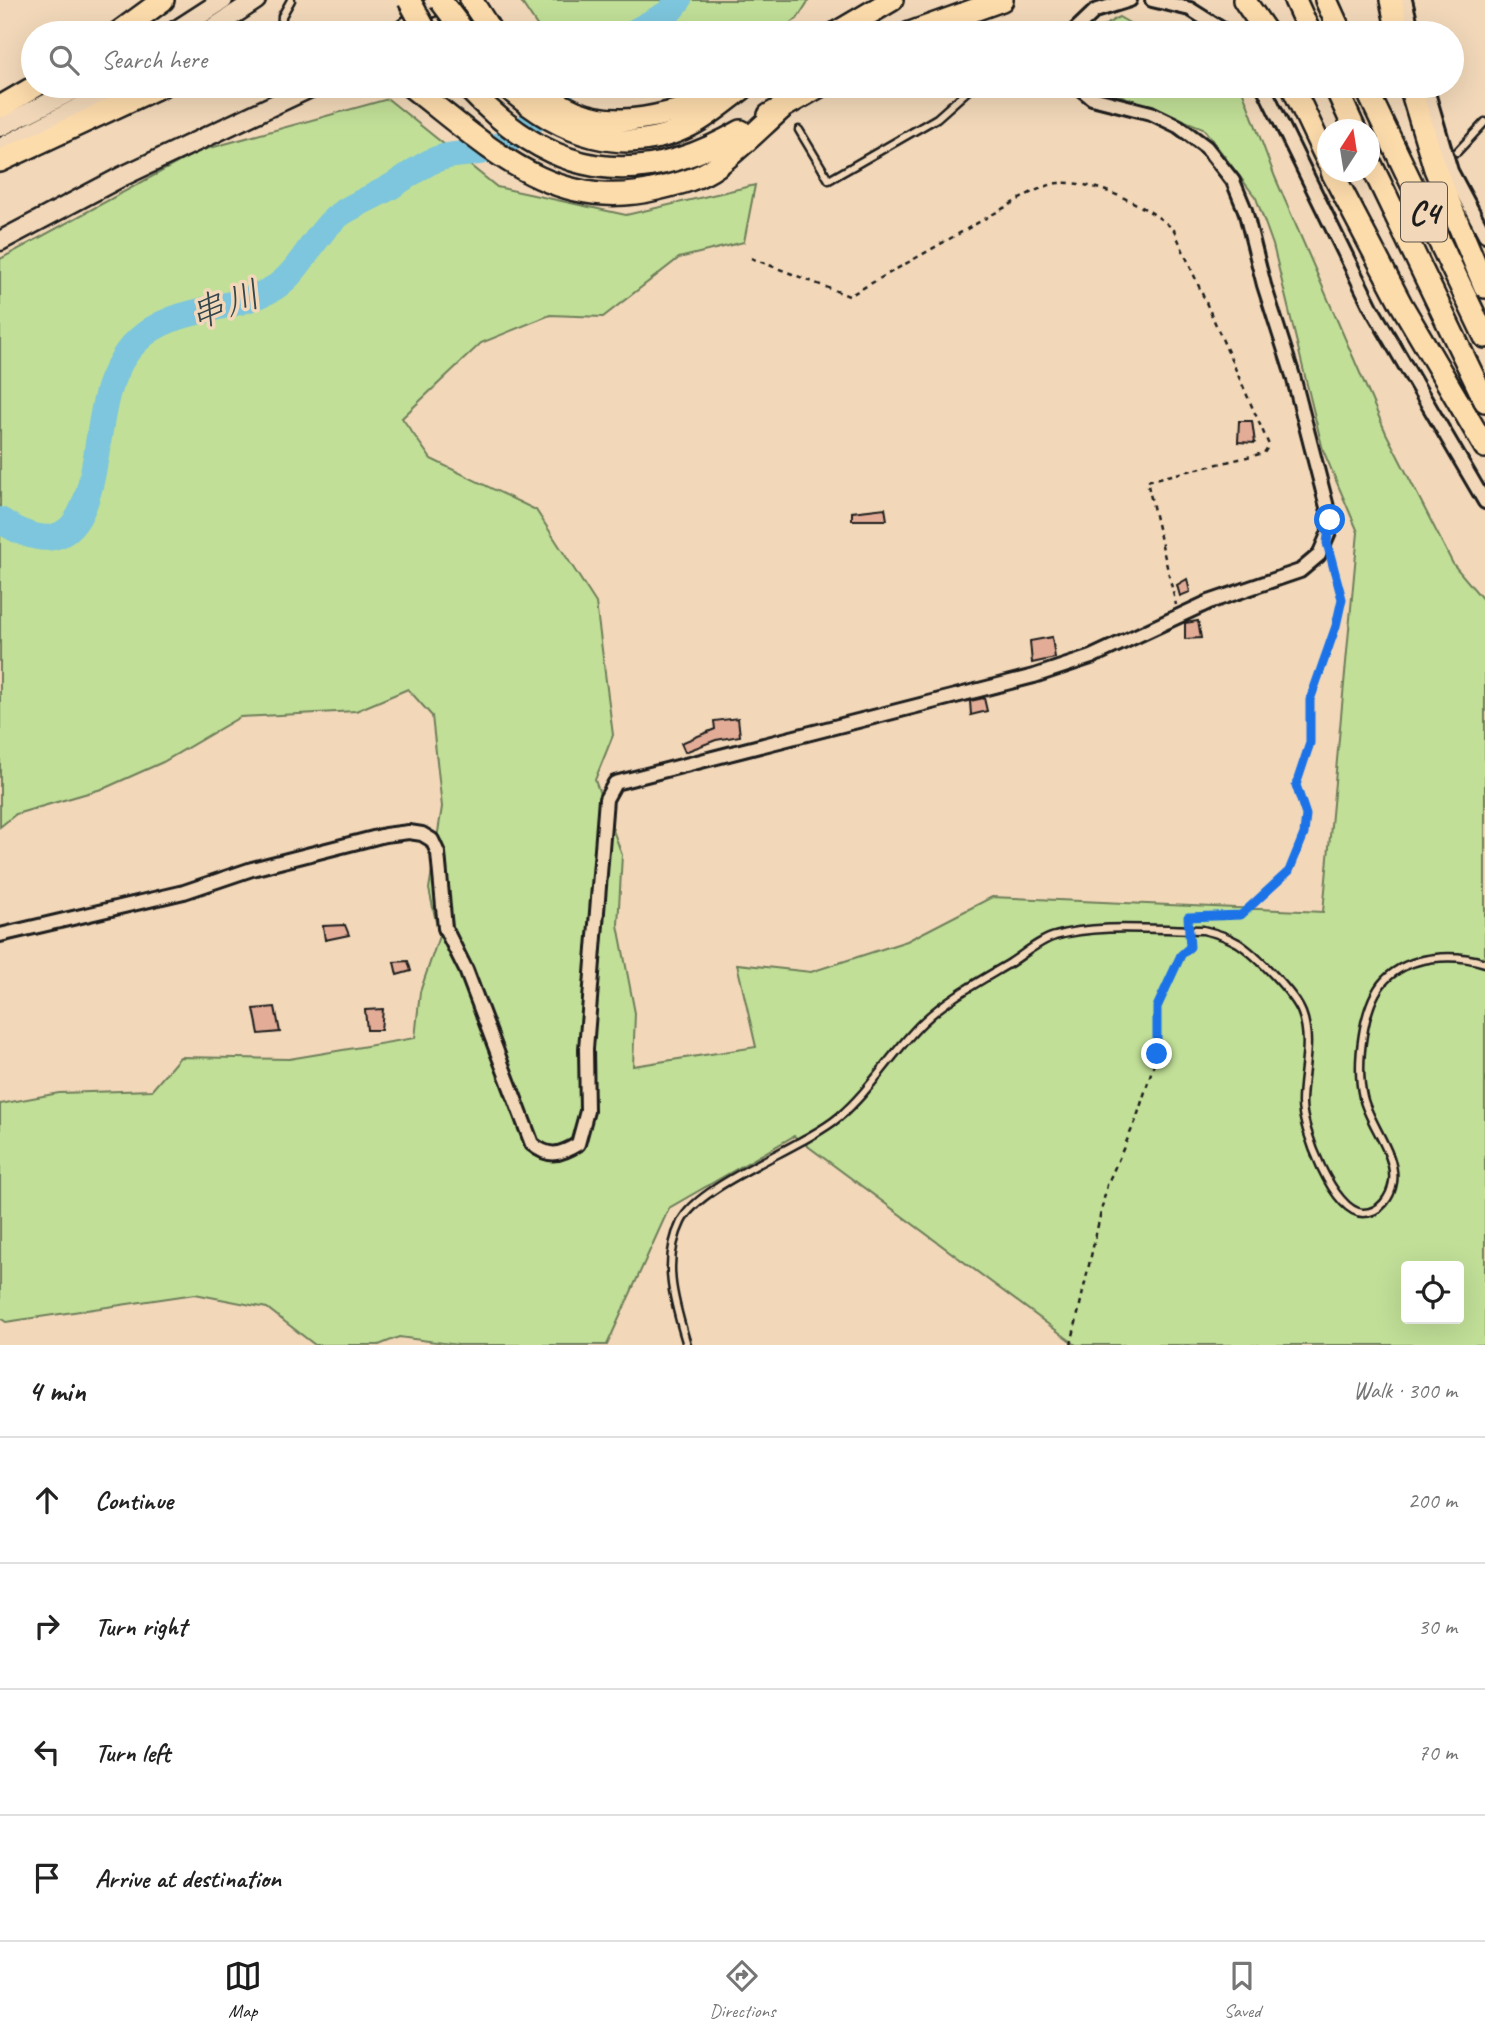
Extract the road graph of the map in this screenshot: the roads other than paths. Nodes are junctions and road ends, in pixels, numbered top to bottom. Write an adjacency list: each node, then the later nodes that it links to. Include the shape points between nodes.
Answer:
1 (163, 0): 18 (highway)
2 (223, 0): 19 (main road)
3 (256, 0): 20 (main road)
4 (291, 0): 21 (lane)
5 (409, 0): 23 (highway, bridge)
6 (440, 0): 22 (main road); 24 (highway, bridge)
7 (471, 0): 25 (highway)
8 (967, 0): 27 (highway)
9 (1002, 0): 28 (highway)
10 (1130, 0): 29 (street, via 1095,11)
11 (1152, 0): 30 (street, via 1190,9)
12 (1244, 0): 31 (highway)
13 (1295, 0): 32 (highway)
14 (1326, 0): 33 (highway)
15 (1391, 0): 34 (highway)
16 (1405, 0): 35 (street)
17 (887, 2): 26 (highway)
18 (134, 21)
19 (191, 21)
20 (224, 21)
21 (282, 21)
22 (414, 21)
23 (420, 21)
24 (456, 21)
25 (484, 21)
26 (856, 21)
27 (931, 21)
28 (943, 21)
29 (1085, 21)
30 (1209, 21)
31 (1259, 21)
32 (1305, 21)
33 (1336, 21)
34 (1395, 21)
35 (1410, 21)
36 (21, 95): 55 (highway)
37 (59, 98): 59 (main road)
38 (98, 98): 62 (main road)
39 (135, 98): 64 (highway)
40 (288, 98): 69 (main road, via 130,172)
41 (425, 98): 65 (highway, via 497,155 551,183 585,192 622,194 651,190)
42 (479, 98): 65 (highway, via 513,131 573,160 607,167)
43 (520, 98): 57 (highway, via 542,116 587,135 625,140)
44 (554, 98): 57 (highway, via 571,110 597,118)
45 (724, 98): 57 (highway)
46 (800, 98): 65 (highway, via 716,167)
47 (960, 98): 60 (lane, via 937,118 829,180)
48 (1095, 98): 75 (street, via 1151,113 1178,127 1206,147 1238,190 1328,511 1327,543 1300,572 1209,602 1091,657 1034,676 615,783 606,799 586,1049 587,1111 578,1144 560,1154 544,1154 532,1144 466,970 445,928 438,853 432,840 422,834 385,835 252,869 184,892)
49 (1269, 98): 74 (street, via 1371,307)
50 (1298, 98): 61 (highway)
51 (1340, 98): 56 (highway)
52 (1371, 98): 71 (highway, C4)
53 (1414, 98): 70 (highway, via 1435,169)
54 (1430, 98): 68 (street, via 1451,171)
55 (0, 107)
56 (1350, 119)
57 (674, 122)
58 (1485, 122): 63 (lane)
59 (0, 128)
60 (799, 130)
61 (1317, 139)
62 (0, 148)
63 (1457, 152)
64 (0, 161)
65 (689, 169)
66 (1337, 182): 73 (highway, via 1401,304)
67 (1380, 182): 72 (highway, C4)
68 (1485, 235)
69 (0, 241)
70 (1485, 287)
71 (1485, 337)
72 (1485, 401)
73 (1484, 446)
74 (1485, 502)
75 (0, 935)
76 (1485, 963): 77 (lane, via 1447,956 1410,964 1385,980 1373,1000 1359,1072 1363,1100 1394,1180 1388,1199 1374,1212 1361,1213 1347,1207 1335,1193 1306,1128 1302,1104 1307,1037 1302,1012 1291,994 1241,945 1203,930 1077,931 1052,936 946,1002 837,1119 724,1185 689,1211 676,1234 669,1272)
77 (687, 1345)

